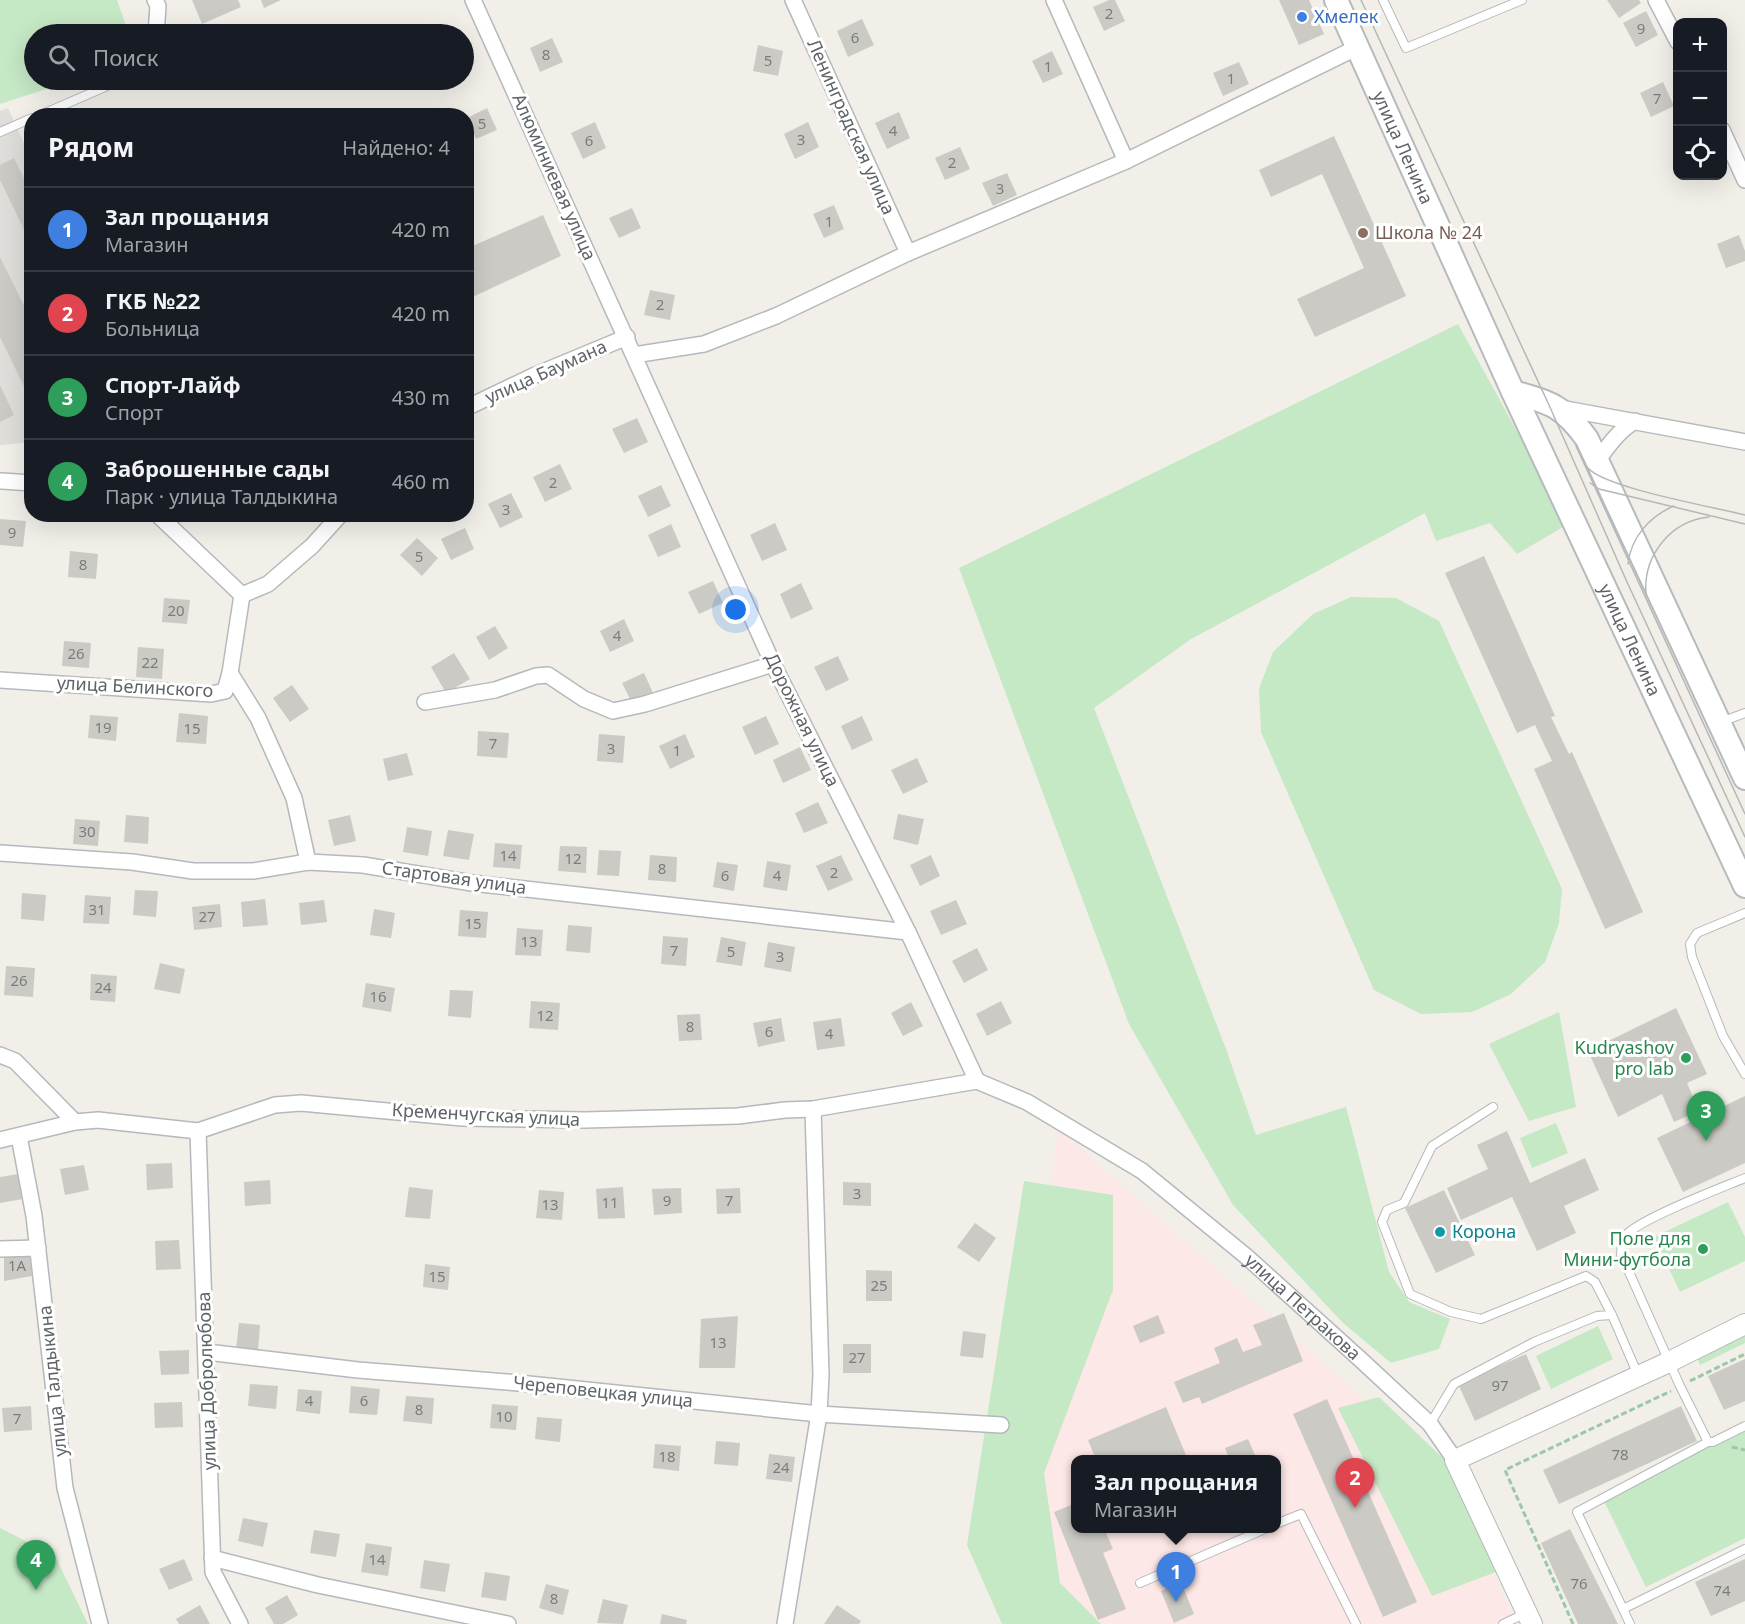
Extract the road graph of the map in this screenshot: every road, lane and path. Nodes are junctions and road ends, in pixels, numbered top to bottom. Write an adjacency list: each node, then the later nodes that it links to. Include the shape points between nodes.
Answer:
1 (155, 0): 9 (street)
2 (474, 0): 20 (street, Алюминиевая улица)
3 (793, 0): 19 (street, Ленинградская улица)
4 (1054, 0): 17 (street)
5 (1336, 0): 11 (main road, улица Ленина)
6 (1383, 0): 7 (lane, via 1406,48)
7 (1522, 0)
8 (1656, 0): 10 (street)
9 (157, 24)
10 (1673, 34)
11 (1358, 47): 17 (street); 22 (main road, улица Ленина)
12 (98, 90): 13 (lane)
13 (56, 108)
14 (24, 122): 15 (lane)
15 (0, 132)
16 (1727, 140): 18 (street)
17 (1126, 161): 19 (street)
18 (1745, 180)
19 (908, 253): 21 (street, via 776,316 704,344)
20 (627, 337): 21 (street, Алюминиевая улица); 23 (street, улица Баумана)
21 (634, 355): 33 (street, Дорожная улица)
22 (1513, 393): 24 (main road); 42 (main road, улица Ленина)
23 (474, 404)
24 (1560, 408): 25 (street); 27 (main road, via 1587,439)
25 (1635, 421): 26 (street); 27 (street, via 1616,436)
26 (1745, 442)
27 (1597, 461): 38 (main road)
28 (2, 481): 29 (street)
29 (24, 482)
30 (165, 522): 32 (street)
31 (334, 522): 32 (street, via 268,584)
32 (242, 595): 34 (street)
33 (773, 664): 36 (street, via 613,711 584,699 548,675 495,690); 44 (street, Дорожная улица)
34 (230, 673): 35 (street, улица Белинского, via 225,691 211,694); 41 (street, улица Белинского, via 258,718 294,798)
35 (0, 680)
36 (425, 702)
37 (1745, 713): 38 (lane)
38 (1719, 723): 39 (main road)
39 (1745, 778)
40 (0, 853): 41 (street, Стартовая улица, via 132,862 193,871 253,871)
41 (308, 862): 44 (street, Стартовая улица, via 363,865 472,882)
42 (1745, 886)
43 (1745, 913): 46 (lane, via 1697,933 1690,944 1723,1036)
44 (908, 932): 47 (street, Дорожная улица)
45 (0, 1055): 50 (street, via 15,1061)
46 (1745, 1074)
47 (977, 1081): 49 (street, Кременчугская улица); 65 (street, улица Петракова, via 1027,1102 1142,1171 1247,1257)
48 (1493, 1107): 57 (lane, via 1432,1146 1404,1203 1387,1210 1382,1222 1410,1294 1451,1312 1481,1319 1586,1276 1595,1282)
49 (813, 1109): 51 (street, Кременчугская улица, via 738,1116 585,1120 462,1118 301,1104 275,1105); 64 (street)
50 (75, 1122): 51 (street, Кременчугская улица, via 98,1120); 52 (street, Кременчугская улица)
51 (198, 1131): 59 (street, улица Добролюбова)
52 (19, 1136): 53 (street, Кременчугская улица); 55 (street, улица Талдыкина)
53 (0, 1140)
54 (1745, 1178): 61 (lane, via 1649,1220 1622,1243 1621,1254)
55 (38, 1248): 56 (street); 77 (street, улица Талдыкина, via 65,1488)
56 (0, 1249)
57 (1612, 1315): 62 (lane); 65 (lane, via 1597,1316 1534,1342 1454,1384)
58 (1745, 1324): 61 (street)
59 (207, 1352): 64 (street, Череповецкая улица); 73 (street, улица Добролюбова)
60 (1745, 1354): 63 (path)
61 (1669, 1362): 62 (street); 63 (lane)
62 (1638, 1376): 69 (street)
63 (1680, 1386): 68 (lane); 83 (path, via 1505,1470)
64 (819, 1414): 66 (street, Череповецкая улица); 80 (street)
65 (1430, 1424): 69 (street, улица Петракова)
66 (1001, 1425)
67 (1745, 1426): 68 (lane)
68 (1708, 1442): 75 (lane, via 1576,1512)
69 (1455, 1460): 76 (street, улица Петракова)
70 (1281, 1522): 81 (lane, via 1301,1514)
71 (1255, 1533): 74 (lane)
72 (1745, 1549): 75 (lane)
73 (212, 1558): 78 (street, улица Добролюбова, via 213,1572); 79 (street, via 318,1585)
74 (1140, 1582)
75 (1623, 1609): 84 (lane)
76 (1530, 1618): 82 (lane)
77 (100, 1624)
78 (240, 1624)
79 (508, 1624)
80 (785, 1624)
81 (1356, 1624)
82 (1503, 1624)
83 (1573, 1624)
84 (1630, 1624)

